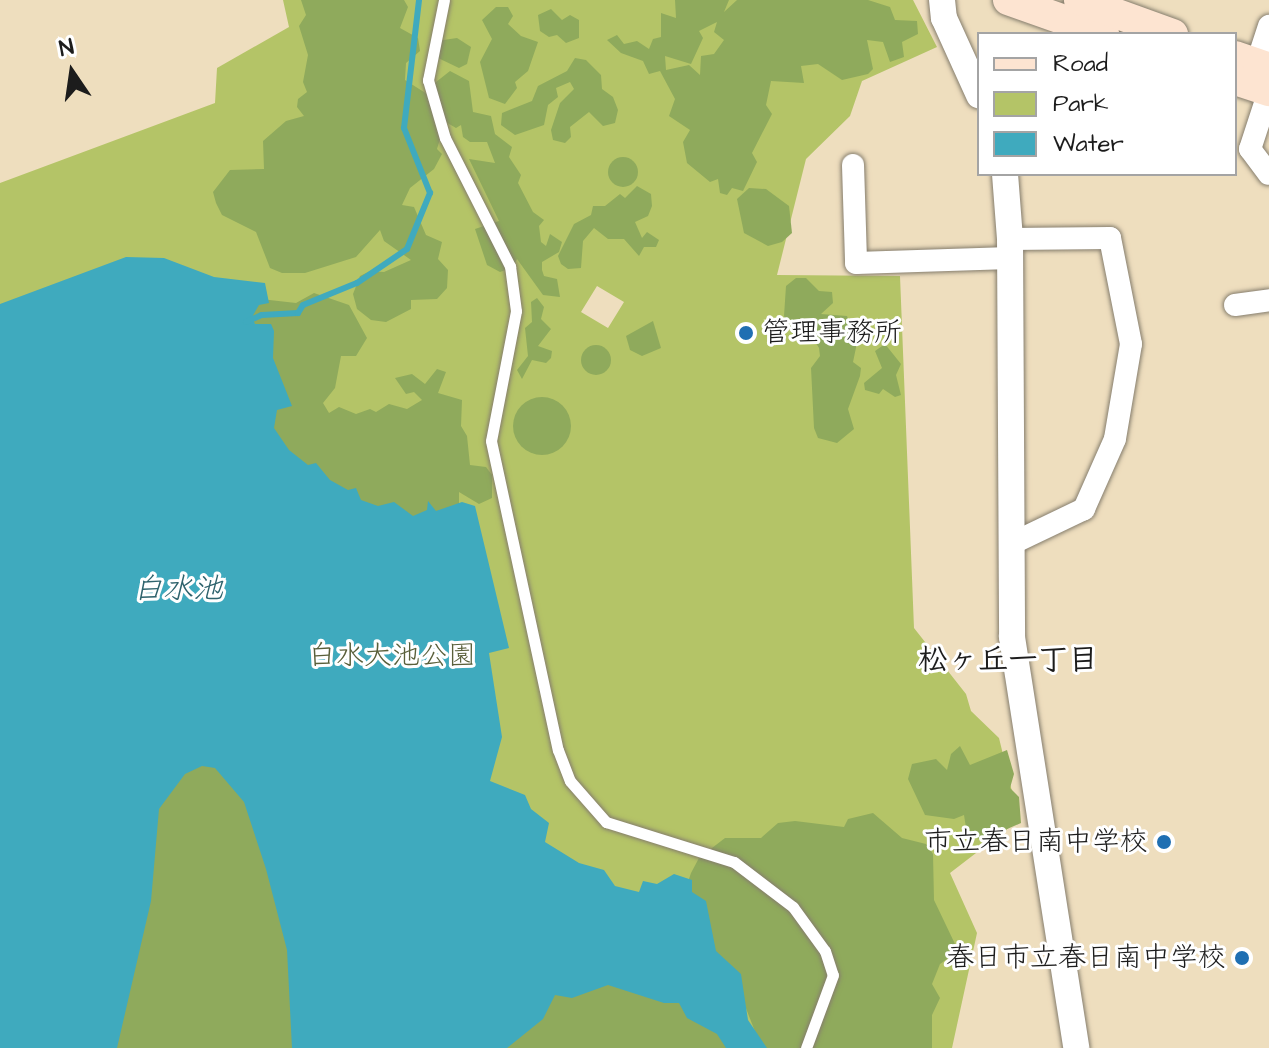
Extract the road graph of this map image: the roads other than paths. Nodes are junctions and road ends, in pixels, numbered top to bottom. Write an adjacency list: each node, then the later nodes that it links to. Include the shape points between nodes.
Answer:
1 (444, 0): 17 (lane, via 428,80 445,138 510,266 516,311 491,441 558,750 570,781 606,822 734,862 793,907 825,951 833,975)
2 (942, 0): 9 (street, via 944,18)
3 (1008, 0): 6 (main road)
4 (1079, 0): 7 (main road)
5 (1269, 26): 8 (street)
6 (1098, 32)
7 (1167, 32)
8 (1255, 76): 11 (street, via 1250,149)
9 (977, 91)
10 (853, 165): 13 (street, via 856,263)
11 (1269, 174)
12 (1005, 176): 13 (street)
13 (1010, 248): 16 (street); 16 (street, via 1110,238 1131,344 1115,439 1084,509)
14 (1267, 294): 15 (street)
15 (1235, 305)
16 (1015, 542): 18 (street, via 1012,637)
17 (806, 1048)
18 (1076, 1048)

